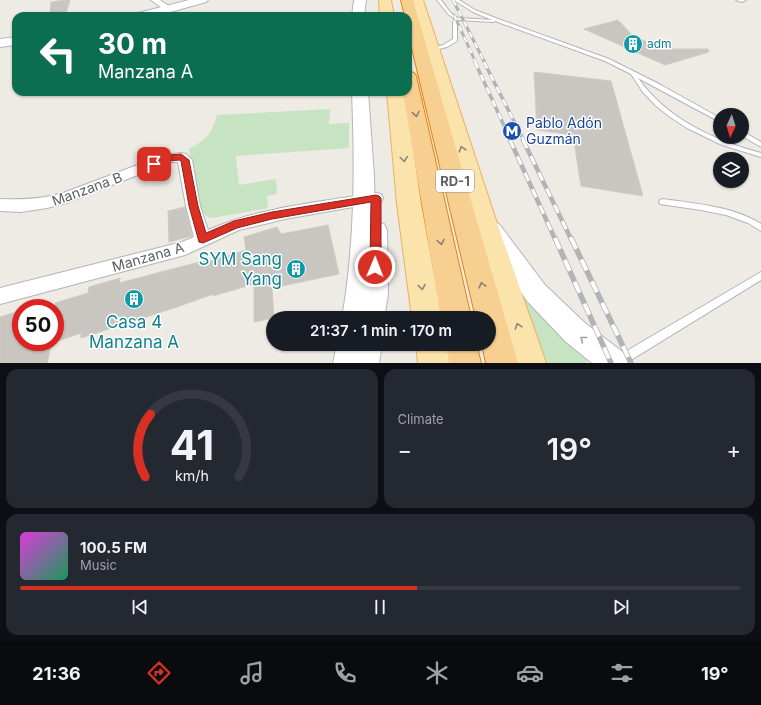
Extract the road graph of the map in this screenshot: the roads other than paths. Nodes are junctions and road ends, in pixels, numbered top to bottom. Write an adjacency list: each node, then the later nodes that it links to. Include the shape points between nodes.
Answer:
1 (155, 0): 11 (street)
2 (202, 0): 11 (main road)
3 (360, 0): 13 (main road)
4 (365, 0): 14 (main road)
5 (385, 0): 15 (main road)
6 (393, 0): 16 (highway)
7 (407, 0): 17 (highway, RD-1, one-way to 7)
8 (417, 0): 23 (main road)
9 (440, 0): 19 (lane)
10 (456, 0): 20 (lane)
11 (169, 9): 12 (main road)
12 (157, 12)
13 (358, 12)
14 (365, 12)
15 (386, 12)
16 (395, 12)
17 (410, 12)
18 (412, 19): 53 (highway, RD-1, one-way to 18)
19 (457, 19): 20 (lane); 23 (lane, via 454,40)
20 (499, 21): 24 (lane, via 607,60)
21 (12, 42): 22 (main road)
22 (0, 43)
23 (432, 50): 36 (main road, one-way to 23)
24 (633, 74): 29 (lane); 32 (lane, via 640,87 682,122 713,140)
25 (360, 96): 33 (main road)
26 (369, 96): 33 (main road)
27 (396, 96): 43 (main road, one-way to 43, via 409,204)
28 (412, 96): 44 (highway, RD-1, one-way to 44)
29 (713, 116)
30 (749, 137): 31 (lane)
31 (761, 145)
32 (761, 155)
33 (370, 199): 38 (street, Manzana A, via 285,213 234,225); 41 (main road); 42 (main road, via 375,295)
34 (663, 202): 37 (lane, via 735,214)
35 (0, 205): 38 (street, Manzana B, via 21,206 60,200 169,158 181,157 185,160 193,206)
36 (484, 220): 54 (main road, one-way to 36); 55 (main road, one-way to 36, via 575,332 536,293)
37 (761, 228)
38 (203, 239): 40 (street, Manzana A, via 185,248)
39 (761, 276): 55 (lane)
40 (0, 296)
41 (356, 311)
42 (372, 311)
43 (426, 311)
44 (455, 311)
45 (349, 351): 49 (main road)
46 (367, 351): 50 (main road)
47 (432, 351): 51 (main road)
48 (462, 351): 52 (highway)
49 (347, 363)
50 (365, 363)
51 (434, 363)
52 (465, 363)
53 (502, 363)
54 (530, 363)
55 (615, 363)

